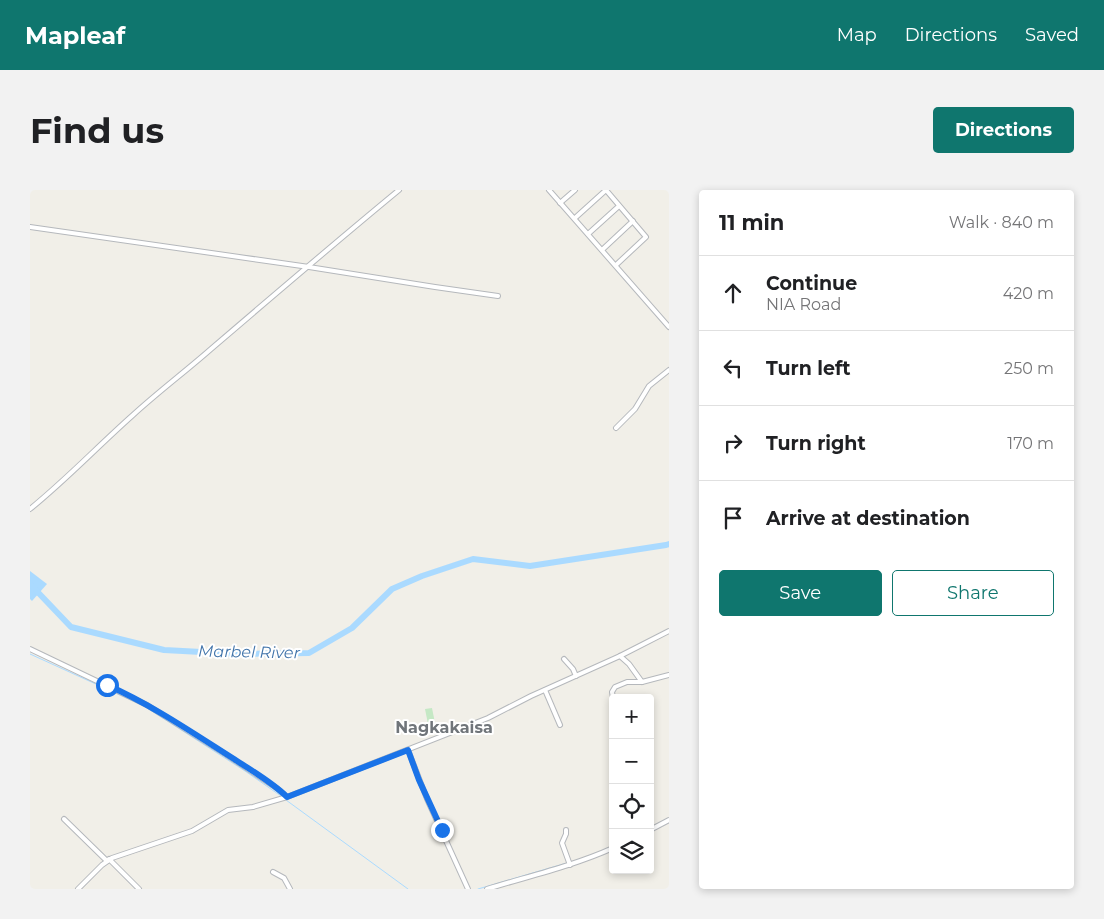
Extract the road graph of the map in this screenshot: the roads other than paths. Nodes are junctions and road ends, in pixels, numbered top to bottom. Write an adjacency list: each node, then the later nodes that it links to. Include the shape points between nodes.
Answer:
1 (399, 190): 13 (street)
2 (549, 190): 5 (street)
3 (575, 190): 5 (street)
4 (606, 190): 6 (street); 7 (street)
5 (560, 203): 7 (street)
6 (619, 206): 8 (street); 10 (street)
7 (575, 218): 10 (street)
8 (633, 221): 11 (street); 12 (street, via 646,237)
9 (30, 227): 13 (street)
10 (588, 234): 11 (street)
11 (602, 250): 12 (street)
12 (616, 265): 15 (street)
13 (309, 267): 14 (street); 18 (street, via 134,414)
14 (498, 296)
15 (669, 327)
16 (669, 370): 17 (street, via 649,386 635,409)
17 (616, 428)
18 (30, 509)
19 (669, 631): 21 (street)
20 (30, 649): 30 (street, via 147,705)
21 (620, 656): 24 (street); 25 (street)
22 (564, 660): 24 (street)
23 (669, 675): 25 (street)
24 (576, 676): 26 (street)
25 (642, 682): 27 (street, via 615,686)
26 (545, 690): 28 (street); 29 (street, via 488,718)
27 (612, 694)
28 (560, 725)
29 (408, 750): 30 (street); 42 (street)
30 (287, 797): 36 (street, via 228,810 192,831)
31 (64, 818): 36 (street)
32 (669, 820): 33 (street)
33 (652, 829)
34 (566, 830): 37 (street, via 562,843)
35 (609, 850): 37 (street)
36 (108, 860): 39 (street); 40 (street)
37 (570, 865): 43 (street)
38 (272, 872): 41 (street, via 284,878)
39 (78, 889)
40 (139, 889)
41 (290, 889)
42 (468, 889)
43 (487, 889)

